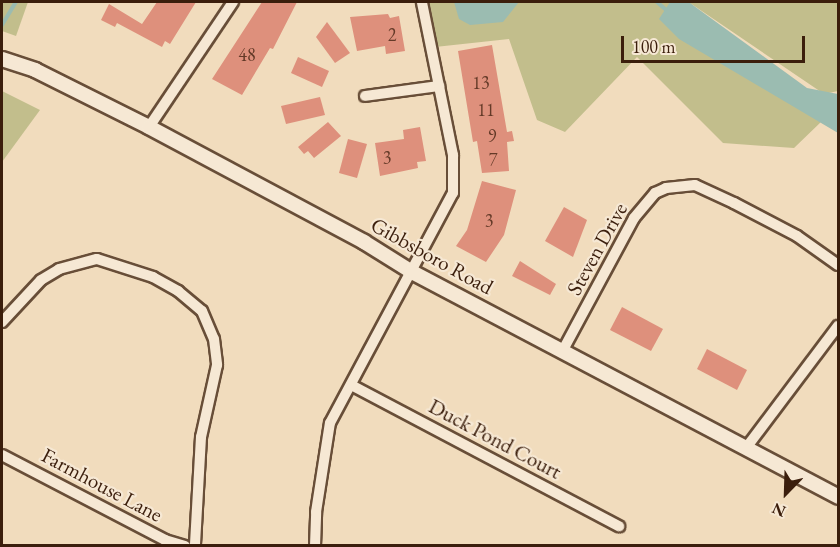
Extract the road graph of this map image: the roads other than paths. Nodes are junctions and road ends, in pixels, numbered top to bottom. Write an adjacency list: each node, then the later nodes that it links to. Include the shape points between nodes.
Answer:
1 (233, 2): 6 (street)
2 (422, 2): 4 (street)
3 (2, 59): 6 (street, Gibbsboro Road, via 35,70)
4 (439, 86): 5 (street); 8 (street, via 453,155 453,193)
5 (365, 96)
6 (149, 127): 8 (street, Gibbsboro Road, via 364,242)
7 (838, 265): 11 (street, Steven Drive, via 796,236 695,185 666,188 644,204 634,218)
8 (412, 272): 11 (street, Gibbsboro Road); 12 (street)
9 (2, 322): 18 (street, via 41,280 59,269 97,259 153,277 202,311 214,339 217,365 201,437)
10 (838, 327): 13 (street)
11 (563, 350): 13 (street, Gibbsboro Road)
12 (353, 386): 16 (street, Duck Pond Court); 19 (street, via 330,423 316,512)
13 (746, 448): 15 (street, Gibbsboro Road)
14 (2, 455): 17 (street, Farmhouse Lane, via 165,540)
15 (838, 497)
16 (619, 526)
17 (185, 546)
18 (195, 546)
19 (315, 546)

